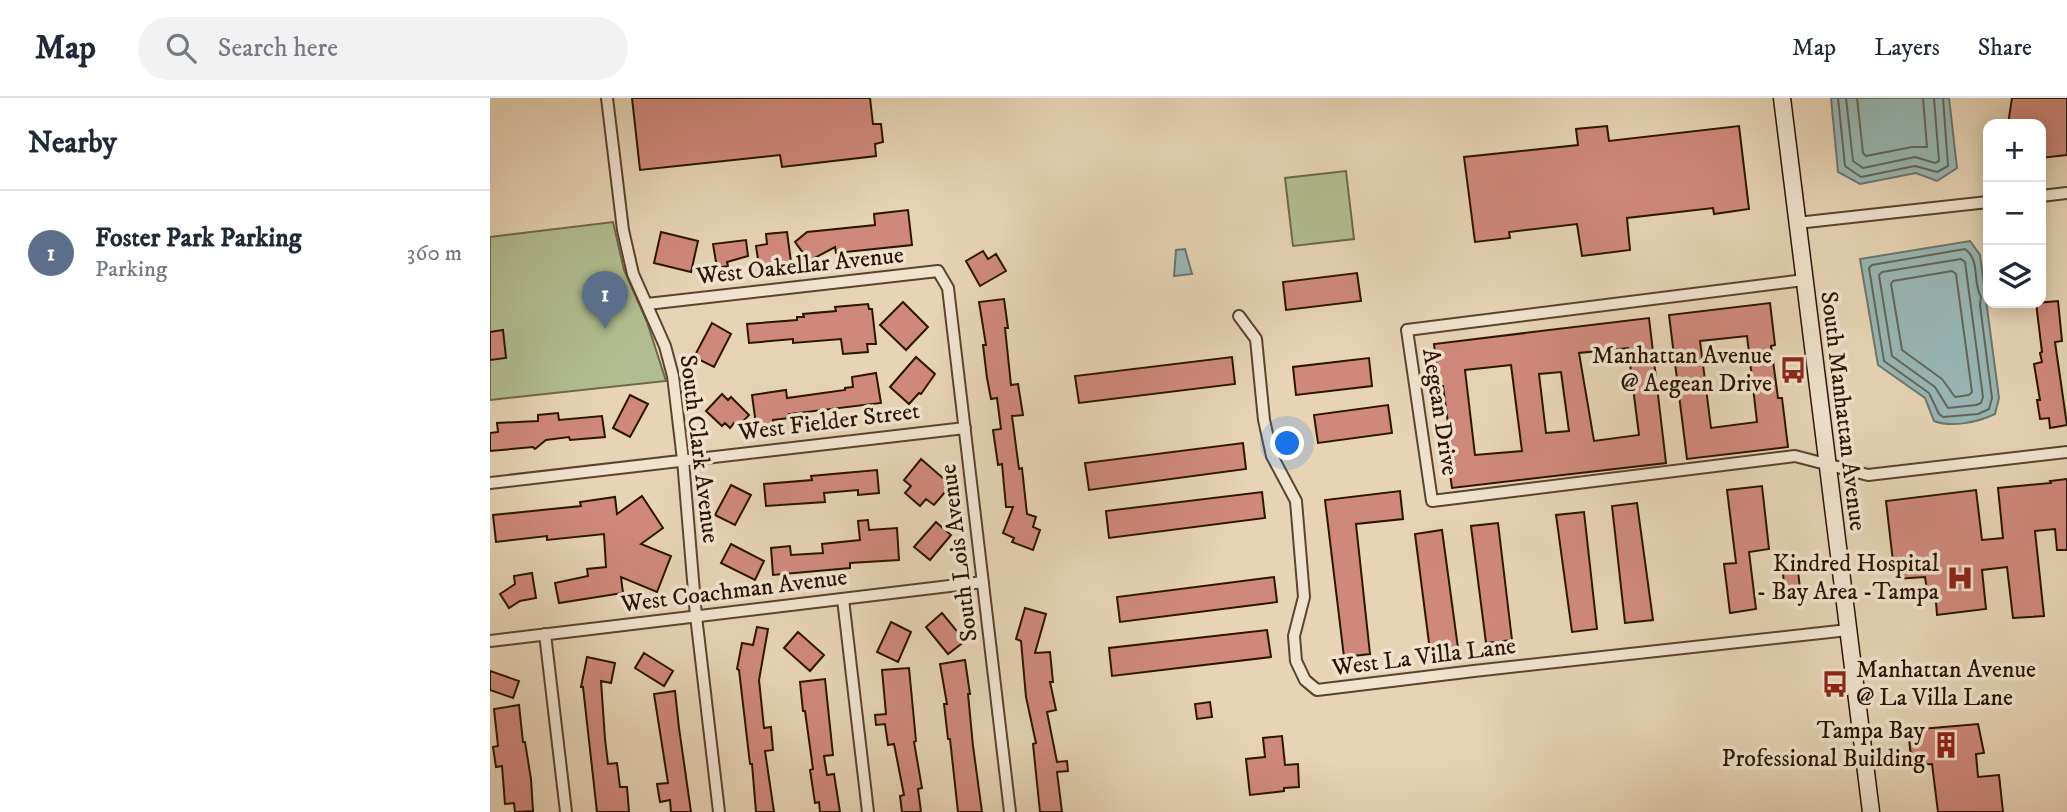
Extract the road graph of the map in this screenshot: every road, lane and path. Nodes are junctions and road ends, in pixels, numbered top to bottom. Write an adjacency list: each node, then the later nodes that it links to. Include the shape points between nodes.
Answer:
1 (607, 98): 9 (street, South Clark Avenue, via 623,230 633,274)
2 (1782, 98): 6 (main road, South Manhattan Avenue)
3 (2067, 193): 4 (street)
4 (2046, 195)
5 (1983, 203): 6 (street)
6 (1797, 223): 7 (main road, South Manhattan Avenue)
7 (1804, 281): 14 (main road, South Manhattan Avenue); 14 (street, Aegean Drive, via 1406,330 1432,501 1795,456)
8 (948, 288): 9 (street, West Oakellar Avenue, via 938,271); 11 (street, South Lois Avenue)
9 (647, 304): 13 (street, South Clark Avenue, via 673,376)
10 (1239, 316): 19 (street, West La Villa Lane, via 1256,339 1272,456 1296,501 1304,597 1294,636 1296,662 1317,691)
11 (965, 428): 13 (street, West Fielder Street); 16 (street, South Lois Avenue)
12 (2067, 452): 14 (street, Aegean Drive, via 1868,475)
13 (683, 460): 15 (street, West Fielder Street); 18 (street, South Clark Avenue)
14 (1827, 464): 19 (main road, South Manhattan Avenue)
15 (490, 483)
16 (983, 582): 17 (street, West Coachman Avenue); 25 (street, South Lois Avenue)
17 (843, 599): 18 (street, West Coachman Avenue); 24 (street)
18 (696, 616): 20 (street, West Coachman Avenue); 23 (street, South Clark Avenue)
19 (1848, 630): 26 (main road, South Manhattan Avenue)
20 (545, 634): 21 (street, West Coachman Avenue); 22 (street)
21 (490, 642)
22 (566, 812)
23 (719, 812)
24 (868, 812)
25 (1010, 812)
26 (1871, 812)

